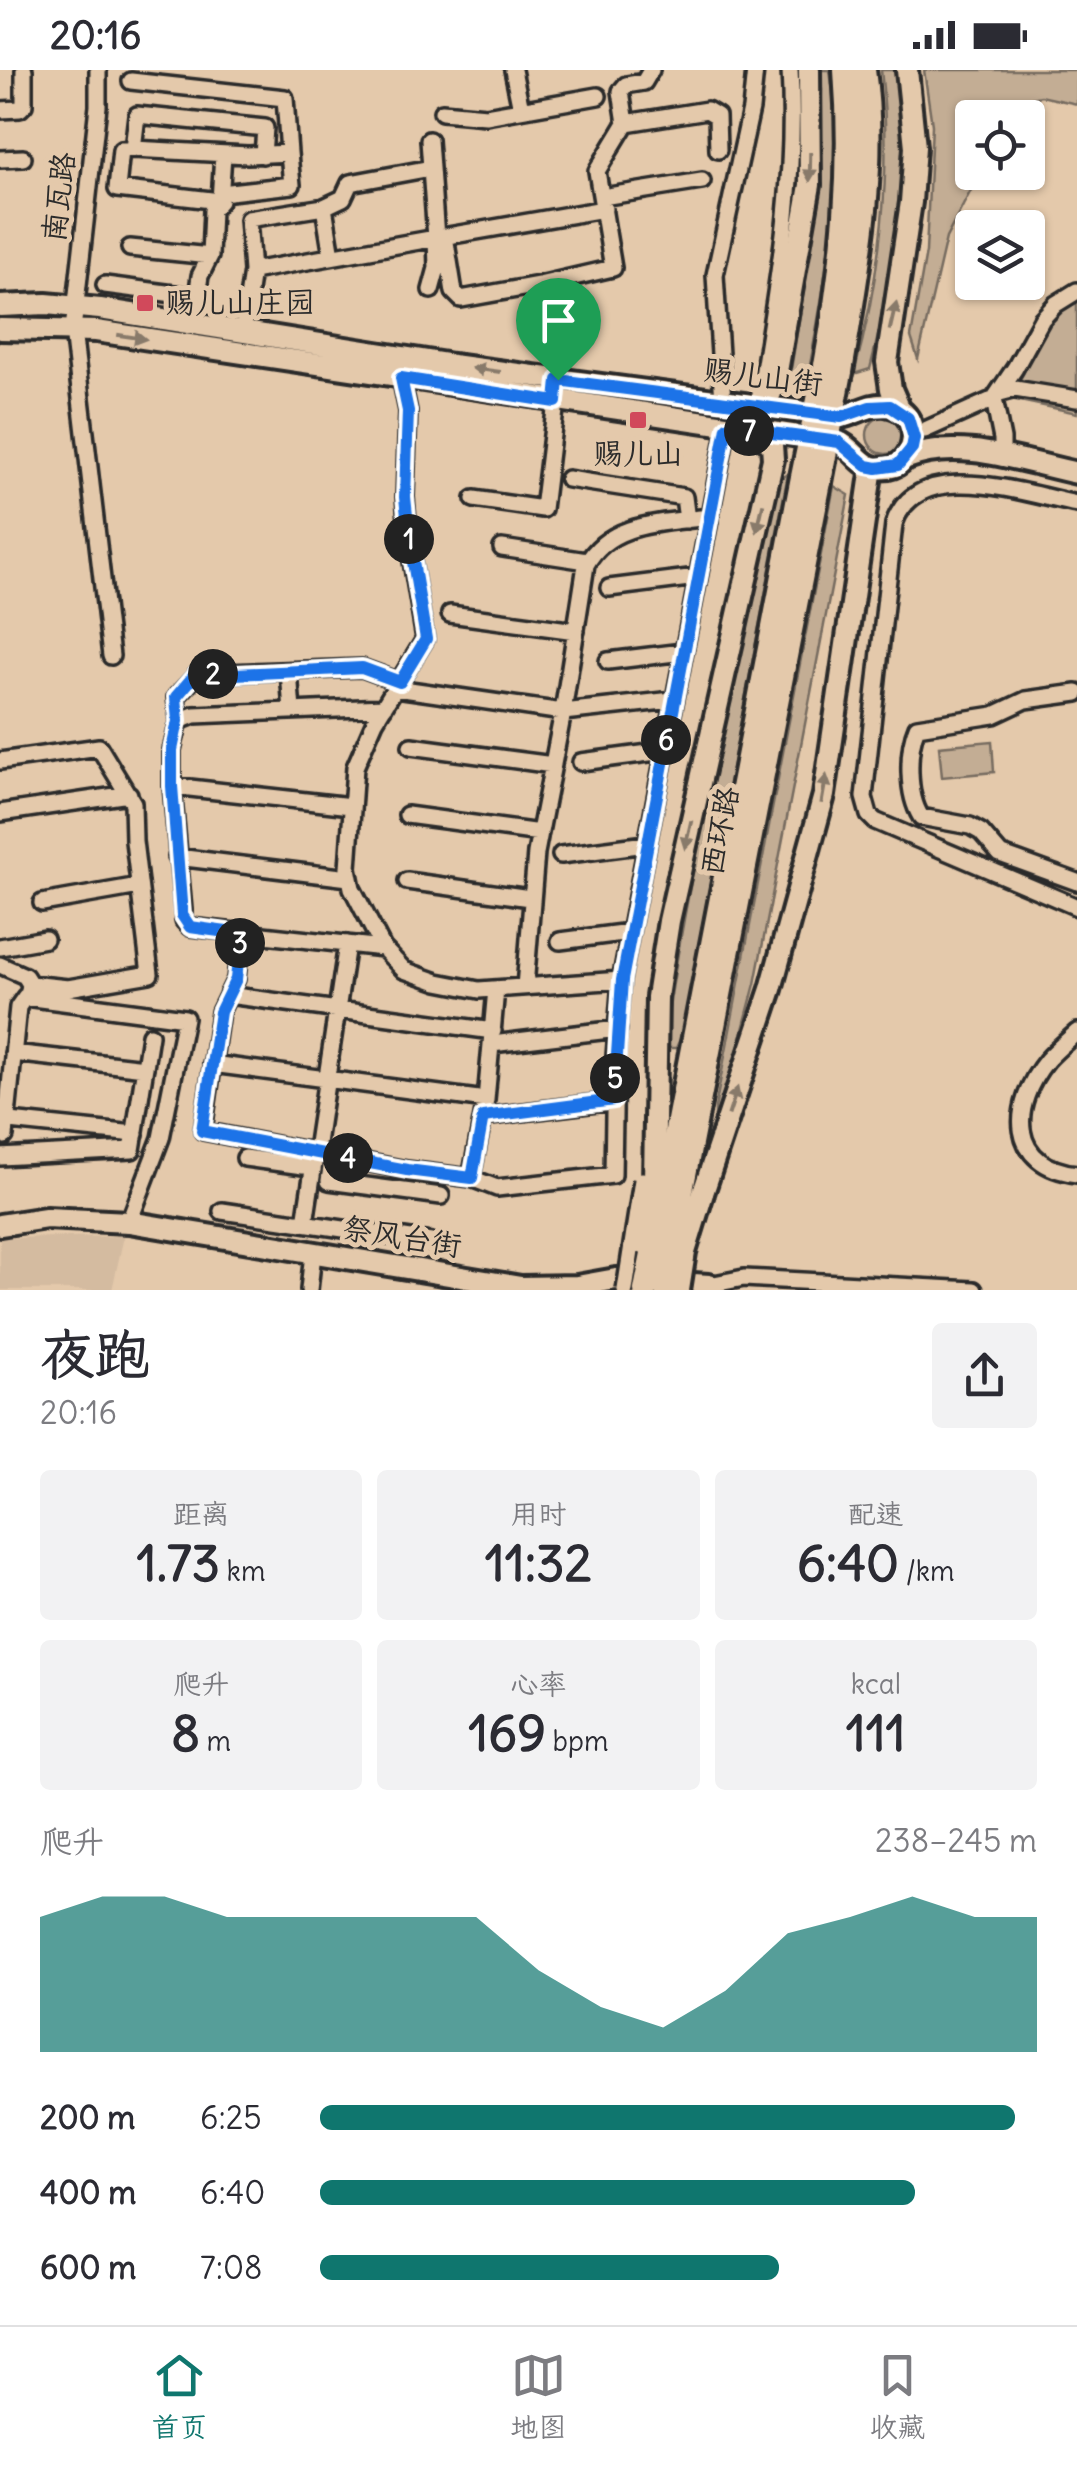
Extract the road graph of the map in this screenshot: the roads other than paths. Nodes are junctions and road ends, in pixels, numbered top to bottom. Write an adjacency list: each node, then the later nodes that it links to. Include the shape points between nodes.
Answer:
1 (24, 70): 13 (street, via 24,105)
2 (98, 70): 40 (street, 南瓦路)
3 (514, 70): 14 (street)
4 (650, 70): 16 (street, via 644,82 621,91)
5 (755, 70): 51 (street, via 715,275)
6 (790, 70): 52 (street, via 790,200)
7 (809, 70): 52 (main road, one-way to 52, via 810,185 776,377)
8 (845, 70): 45 (highway, via 850,156)
9 (864, 70): 45 (highway, via 868,182)
10 (907, 70): 53 (main road, one-way to 10, via 891,389 886,362 915,147)
11 (131, 81): 20 (street, via 285,98)
12 (598, 96): 14 (street)
13 (0, 110)
14 (521, 110): 15 (street, via 486,116)
15 (442, 112)
16 (626, 123): 19 (street, via 707,110 716,116); 28 (street, via 597,171)
17 (429, 140): 25 (street)
18 (133, 149): 21 (street); 22 (street, via 137,115 265,128); 27 (street, via 121,150 117,189)
19 (718, 150)
20 (289, 153): 22 (street); 27 (street, via 292,185)
21 (223, 154): 22 (street); 27 (street)
22 (264, 156)
23 (22, 158): 24 (street)
24 (0, 159)
25 (430, 168): 29 (street, via 350,183 343,198); 30 (street)
26 (702, 181): 28 (street)
27 (221, 197): 32 (street, via 212,210)
28 (603, 203): 30 (street); 30 (street, via 613,268 461,299)
29 (324, 207): 33 (street); 34 (street, via 248,219)
30 (440, 237): 33 (street); 36 (street)
31 (130, 248): 32 (street)
32 (210, 256): 38 (street)
33 (332, 256): 34 (street)
34 (252, 271): 44 (street)
35 (105, 286): 38 (street)
36 (431, 290)
37 (1077, 291): 48 (street, via 1042,319)
38 (197, 297): 41 (street)
39 (0, 306): 40 (main road, 赐儿山街)
40 (75, 307): 41 (main road, 赐儿山街); 43 (street, 南瓦路)
41 (192, 324): 44 (main road, 赐儿山街)
42 (0, 329): 43 (main road, 赐儿山街)
43 (72, 330): 46 (main road, 赐儿山街, one-way to 46); 74 (street, 南瓦路)
44 (243, 332): 47 (main road, 赐儿山街, one-way to 44)
45 (833, 369): 136 (highway, 西环路, bridge)
46 (401, 378): 50 (main road, 赐儿山街); 77 (street, via 408,411 406,513 426,639)
47 (558, 380): 50 (main road); 51 (main road, 赐儿山街)
48 (997, 396): 49 (street, via 1015,389); 53 (street); 57 (street)
49 (1077, 398)
50 (556, 402): 54 (main road, 赐儿山街); 63 (street, via 542,509)
51 (722, 402): 52 (main road, 赐儿山街)
52 (758, 407): 53 (main road, 赐儿山街, via 841,417 880,405)
53 (911, 419): 56 (main road); 58 (main road, via 914,438)
54 (727, 427): 55 (main road, 赐儿山街); 65 (street)
55 (754, 432): 59 (main road, 赐儿山街, via 839,442); 136 (main road, one-way to 136, via 772,445 773,459 657,997)
56 (959, 449): 57 (main road); 58 (main road)
57 (1002, 458): 60 (main road)
58 (902, 461): 59 (main road); 62 (street)
59 (872, 467): 136 (main road, one-way to 59, via 771,989 824,795)
60 (1077, 473)
61 (568, 479): 66 (street, via 684,497)
62 (920, 491): 64 (street, via 968,484); 104 (street, via 906,500 894,524 866,808 875,821)
63 (474, 500)
64 (1077, 504)
65 (709, 518): 66 (street); 69 (street)
66 (687, 520): 68 (street, via 607,538)
67 (502, 548): 68 (street)
68 (587, 562): 72 (street)
69 (697, 577): 70 (street); 73 (street)
70 (609, 588)
71 (450, 614): 72 (street)
72 (576, 631): 82 (street)
73 (682, 652): 75 (street); 79 (street)
74 (111, 656)
75 (608, 661)
76 (289, 671): 77 (street, via 362,668); 81 (street); 83 (street, via 198,674 176,697)
77 (398, 685): 80 (street); 82 (street)
78 (1077, 693): 100 (street, via 1026,700 994,716 917,727 912,790 921,816 970,826 1000,854)
79 (673, 700): 82 (street); 85 (street)
80 (384, 707): 81 (street); 91 (street, via 356,767)
81 (292, 711): 83 (street)
82 (563, 712): 88 (street)
83 (178, 721): 89 (street)
84 (412, 746): 88 (street)
85 (664, 752): 87 (street); 95 (street)
86 (0, 761): 90 (street, via 99,747)
87 (581, 762)
88 (553, 765): 94 (street)
89 (172, 786): 91 (street); 97 (street)
90 (129, 794): 92 (street); 101 (street)
91 (352, 806): 98 (street)
92 (0, 813)
93 (407, 815): 94 (street)
94 (540, 833): 102 (street)
95 (646, 844): 96 (street); 105 (street)
96 (562, 855)
97 (178, 857): 98 (street); 106 (street, via 184,922)
98 (350, 878): 111 (street)
99 (407, 881): 102 (street)
100 (1077, 882)
101 (140, 886): 103 (street); 116 (street, via 150,974)
102 (530, 898): 114 (street)
103 (42, 903)
104 (1077, 907)
105 (630, 932): 108 (street); 113 (street)
106 (241, 934): 109 (street); 117 (street)
107 (45, 940): 110 (street)
108 (560, 941)
109 (347, 944): 111 (street); 118 (street)
110 (0, 948)
111 (383, 948): 115 (street, via 404,970)
112 (0, 965): 116 (street, via 25,976)
113 (622, 980): 114 (street); 119 (street)
114 (524, 987): 115 (street)
115 (496, 989): 122 (street)
116 (29, 991): 123 (street); 139 (street, via 185,1018 161,1138)
117 (228, 995): 118 (street); 124 (street)
118 (337, 1009): 122 (street); 126 (street)
119 (618, 1029): 122 (street); 127 (street)
120 (1077, 1032): 134 (street, via 1030,1085 1021,1125 1032,1156)
121 (150, 1036): 125 (street)
122 (493, 1037): 128 (street)
123 (9, 1046): 125 (street); 129 (street)
124 (212, 1064): 126 (street); 131 (street, via 202,1131)
125 (145, 1068): 130 (street)
126 (329, 1080): 128 (street); 131 (street)
127 (614, 1100): 128 (street); 135 (street, via 612,1175 498,1188)
128 (485, 1109): 135 (street)
129 (4, 1125): 130 (street)
130 (135, 1134): 132 (street, via 132,1150)
131 (320, 1152): 133 (street, via 303,1166); 135 (street); 137 (street, via 329,1181); 140 (street)
132 (0, 1157)
133 (245, 1158)
134 (1077, 1174)
135 (472, 1178)
136 (669, 1186): 147 (street, bridge); 148 (main road, bridge); 149 (highway, bridge); 150 (highway, bridge); 151 (main road, bridge, via 685,1252)
137 (442, 1196)
138 (222, 1210): 140 (street)
139 (130, 1222): 141 (main road, 祭风台街, via 46,1218); 143 (main road, 祭风台街)
140 (305, 1223): 142 (street)
141 (0, 1225)
142 (431, 1242)
143 (313, 1253): 144 (main road, 祭风台街); 146 (street)
144 (440, 1282): 145 (main road, 祭风台街)
145 (710, 1285): 152 (street); 153 (street, 祭风台街, via 744,1278)
146 (309, 1290)
147 (625, 1290)
148 (636, 1290)
149 (646, 1290)
150 (666, 1290)
151 (680, 1290)
152 (734, 1290)
153 (974, 1290)

